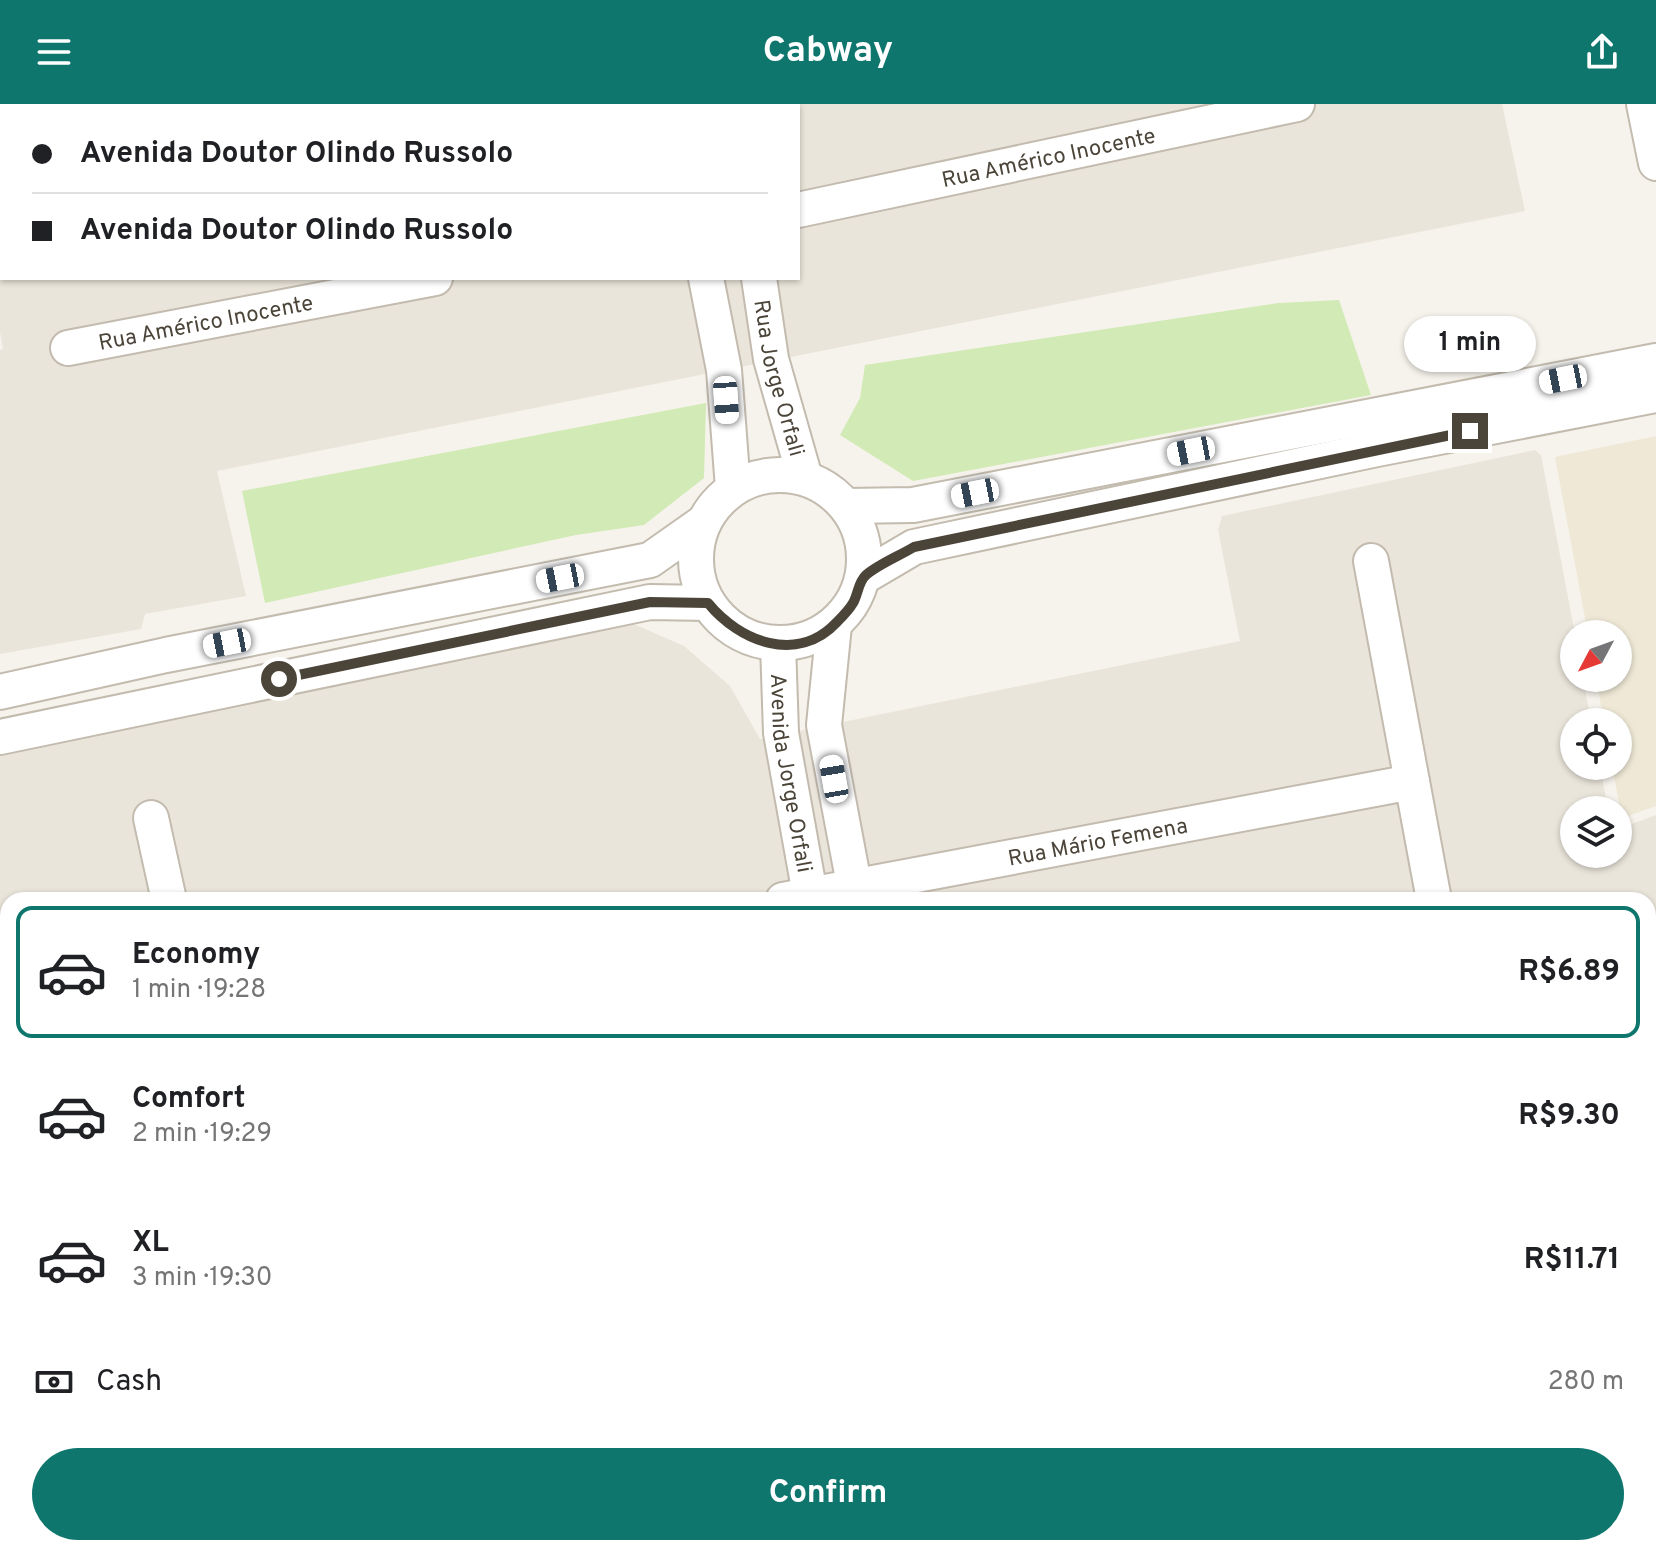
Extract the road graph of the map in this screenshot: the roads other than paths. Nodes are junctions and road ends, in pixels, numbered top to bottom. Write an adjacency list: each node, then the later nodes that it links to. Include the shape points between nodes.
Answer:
1 (1297, 104): 4 (street, Rua Américo Inocente)
2 (1644, 104): 3 (street)
3 (1656, 163)
4 (800, 210)
5 (425, 280): 8 (street, Rua Américo Inocente)
6 (706, 280): 12 (street, via 724,370)
7 (759, 280): 11 (street, Rua Jorge Orfali, via 771,359)
8 (68, 348)
9 (1656, 361): 13 (street, via 913,505)
10 (1656, 395): 16 (street, via 914,547)
11 (805, 478): 12 (street, via 780,474); 13 (street)
12 (733, 488): 14 (street)
13 (846, 506): 16 (street, via 865,552)
14 (704, 522): 17 (street, via 696,549 697,577); 20 (street, via 650,560)
15 (1371, 561): 22 (street)
16 (863, 577): 18 (street, via 853,603)
17 (708, 603): 19 (street, via 726,625 750,639); 21 (street, via 650,602)
18 (834, 625): 19 (street, via 818,636); 26 (street, Avenida Jorge Orfali, via 824,725)
19 (778, 644): 25 (street, Avenida Jorge Orfali, via 781,733)
20 (0, 692)
21 (0, 737)
22 (1412, 782): 27 (street, Rua Mário Femena); 28 (street)
23 (151, 818): 24 (street)
24 (167, 892)
25 (801, 892)
26 (856, 892)
27 (866, 892)
28 (1433, 892)

